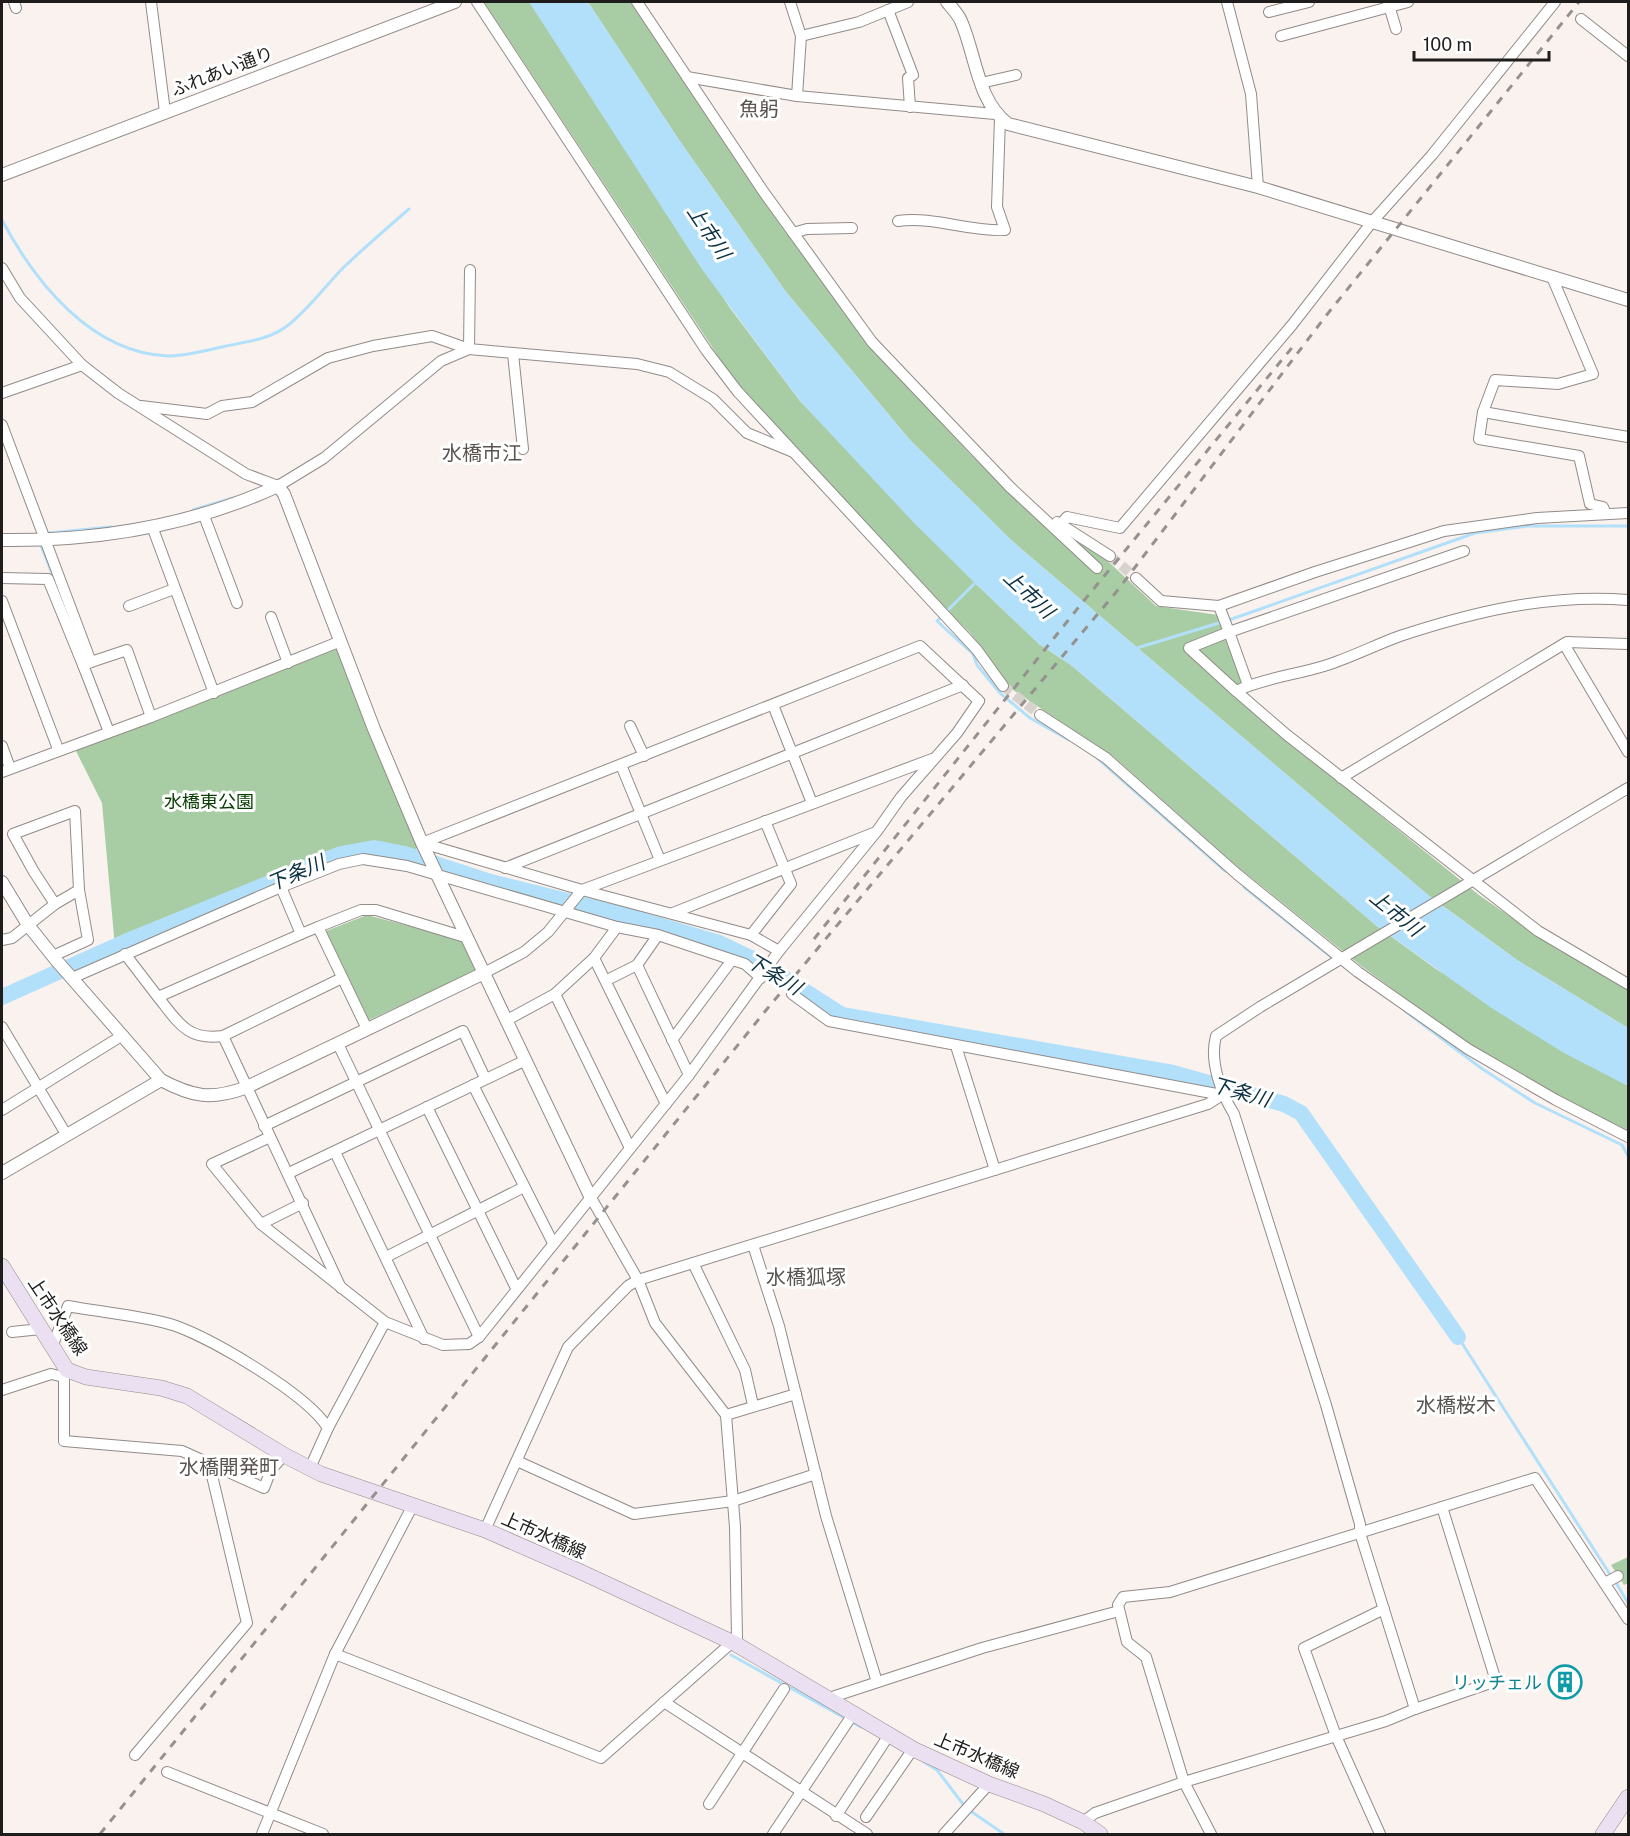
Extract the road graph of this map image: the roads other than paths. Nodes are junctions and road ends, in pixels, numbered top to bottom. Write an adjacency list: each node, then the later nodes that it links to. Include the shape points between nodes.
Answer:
1 (151, 2): 25 (street)
2 (455, 2): 25 (street, ふれあい通り)
3 (477, 2): 46 (street, via 706,350)
4 (637, 2): 21 (street)
5 (790, 2): 17 (street)
6 (908, 2): 13 (street)
7 (947, 2): 22 (street, via 961,19)
8 (1227, 2): 28 (street, via 1251,94)
9 (1309, 2): 14 (street)
10 (1408, 2): 12 (street)
11 (1555, 2): 30 (street, via 1432,155)
12 (1388, 4): 16 (street); 18 (street)
13 (888, 10): 17 (street, via 859,22); 24 (street, via 913,75 908,78)
14 (1269, 12)
15 (1581, 18): 19 (street)
16 (1396, 29)
17 (801, 36): 23 (street)
18 (1281, 36)
19 (1629, 56)
20 (1016, 75): 22 (street)
21 (687, 77): 23 (street); 32 (street)
22 (981, 83): 26 (street)
23 (797, 96): 24 (street)
24 (910, 108): 26 (street)
25 (165, 112): 27 (street, ふれあい通り)
26 (997, 116): 28 (street, via 1008,124); 29 (street, via 997,207 1005,230 918,218)
27 (2, 175)
28 (1258, 187): 30 (street)
29 (898, 221)
30 (1372, 222): 35 (street); 52 (street, via 1292,325 1120,528 1067,517)
31 (852, 228): 32 (street)
32 (793, 233): 51 (street, via 872,342 961,438)
33 (2, 268): 39 (street, via 20,297)
34 (470, 270): 37 (street)
35 (1552, 277): 36 (street); 42 (street, via 1593,374 1558,384 1495,380)
36 (1629, 300)
37 (469, 349): 38 (street); 41 (street, via 432,336 373,346 328,358 252,402 222,406 207,414); 47 (street, via 441,361 324,458)
38 (513, 354): 45 (street); 46 (street, via 637,364 669,372 713,399 747,434)
39 (82, 366): 40 (street); 41 (street)
40 (2, 393)
41 (138, 406): 47 (street, via 246,474)
42 (1483, 412): 44 (street); 50 (street, via 1479,439 1579,456 1590,504 1603,507)
43 (2, 425): 55 (street)
44 (1629, 437)
45 (523, 449)
46 (793, 452): 76 (street, via 977,650)
47 (278, 486): 48 (street); 69 (street)
48 (203, 513): 53 (street); 64 (street)
49 (1629, 513): 50 (street)
50 (1606, 514): 66 (street, via 1537,518 1444,531)
51 (1040, 515): 52 (street); 58 (street)
52 (1061, 524): 57 (street)
53 (153, 529): 55 (street); 61 (street)
54 (2, 540): 55 (street)
55 (43, 540): 73 (street)
56 (1464, 550): 68 (street)
57 (1110, 556)
58 (1097, 568)
59 (2, 578): 73 (street, via 48,579)
60 (1136, 578): 66 (street, via 1161,602)
61 (174, 589): 65 (street); 78 (street)
62 (1629, 600): 75 (street, via 1554,599 1496,607 1400,636 1324,666)
63 (2, 601): 85 (street)
64 (237, 603)
65 (129, 606)
66 (1220, 606): 68 (street)
67 (271, 617): 72 (street)
68 (1229, 632): 75 (street); 77 (street, via 1189,648)
69 (341, 641): 72 (street); 98 (street)
70 (1564, 644): 71 (street); 87 (street); 92 (street)
71 (1629, 644)
72 (288, 663): 78 (street)
73 (87, 664): 81 (street, via 127,650); 83 (street)
74 (963, 685): 79 (street, via 920,646); 86 (street); 89 (street, via 979,701)
75 (1248, 685): 77 (street)
76 (1003, 686)
77 (1236, 691): 92 (street)
78 (214, 693): 81 (street)
79 (773, 705): 86 (street); 88 (street)
80 (1040, 715): 123 (street, via 1106,758 1237,874)
81 (151, 717): 83 (street)
82 (630, 726): 88 (street)
83 (109, 732): 85 (street)
84 (2, 746): 91 (street)
85 (58, 749): 91 (street)
86 (792, 752): 94 (street); 95 (street)
87 (1629, 752)
88 (644, 756): 90 (street)
89 (933, 759): 94 (street); 97 (street)
90 (621, 765): 95 (street); 98 (street)
91 (6, 770)
92 (1341, 778): 104 (street)
93 (1629, 788): 104 (street)
94 (812, 803): 96 (street)
95 (641, 813): 99 (street); 100 (street)
96 (765, 820): 99 (street); 101 (street)
97 (878, 831): 101 (street); 119 (street)
98 (424, 847): 100 (street); 102 (street)
99 (660, 860): 107 (street)
100 (505, 868): 107 (street)
101 (784, 868): 110 (street); 116 (street, via 790,884)
102 (436, 872): 105 (street, via 363,859 339,864); 109 (street); 117 (street)
103 (2, 882): 111 (street)
104 (1470, 883): 123 (street); 131 (street, via 1538,931)
105 (281, 887): 114 (street); 120 (street)
106 (79, 890): 108 (street); 108 (street, via 75,811 13,834); 121 (street, via 88,940)
107 (580, 892): 109 (street); 110 (street)
108 (55, 904): 111 (street)
109 (565, 909): 113 (street); 126 (street, via 548,932 524,952)
110 (673, 913): 116 (street)
111 (28, 925): 118 (street, via 12,938); 121 (street)
112 (318, 927): 114 (street); 117 (street, via 361,910 376,910); 129 (street)
113 (617, 927): 115 (street); 122 (street)
114 (302, 934): 134 (street)
115 (658, 935): 124 (street); 125 (street)
116 (751, 935): 119 (street)
117 (465, 937): 126 (street)
118 (2, 940)
119 (778, 953): 128 (street)
120 (125, 954): 127 (street); 134 (street)
121 (54, 958): 127 (street)
122 (594, 958): 130 (street); 132 (street)
123 (1342, 958): 151 (street, via 1216,1036 1213,1046); 159 (street, via 1468,1049)
124 (732, 960): 128 (street); 140 (street)
125 (637, 965): 130 (street); 140 (street)
126 (484, 973): 135 (street); 137 (street)
127 (68, 975): 138 (street)
128 (763, 975): 144 (street)
129 (342, 978): 137 (street); 139 (street)
130 (607, 980): 152 (street)
131 (1629, 984)
132 (555, 994): 135 (street); 160 (street)
133 (792, 994): 142 (street, via 829,1021)
134 (158, 997): 139 (street, via 188,1032)
135 (507, 1020): 143 (street)
136 (2, 1027): 149 (street)
137 (367, 1029): 141 (street)
138 (123, 1035): 146 (street); 149 (street)
139 (223, 1036): 150 (street)
140 (672, 1040): 144 (street)
141 (338, 1044): 147 (street); 150 (street)
142 (956, 1046): 151 (street); 162 (street)
143 (526, 1060): 145 (street); 166 (street)
144 (689, 1075): 152 (street)
145 (485, 1078): 147 (street, via 463,1031); 148 (street)
146 (161, 1080): 150 (street, via 200,1096 223,1096); 157 (street)
147 (357, 1081): 155 (street); 156 (street)
148 (472, 1084): 153 (street); 165 (street)
149 (38, 1087): 154 (street); 157 (street)
150 (245, 1089): 155 (street)
151 (1222, 1095): 162 (street, via 1208,1104); 200 (street, via 1234,1114 1326,1405)
152 (666, 1104): 160 (street)
153 (427, 1107): 156 (street); 168 (street)
154 (2, 1110)
155 (264, 1126): 158 (street)
156 (381, 1130): 161 (street); 170 (street)
157 (66, 1134): 163 (street)
158 (270, 1137): 164 (street); 169 (street, via 212,1164)
159 (1629, 1137)
160 (630, 1149): 166 (street)
161 (334, 1152): 164 (street); 173 (street)
162 (994, 1170): 172 (street)
163 (2, 1173)
164 (289, 1173): 167 (street)
165 (524, 1187): 168 (street); 171 (street)
166 (590, 1196): 171 (street); 176 (street)
167 (303, 1203): 169 (street); 178 (street)
168 (478, 1210): 170 (street); 177 (street)
169 (261, 1224): 178 (street)
170 (430, 1234): 173 (street); 182 (street)
171 (553, 1243): 177 (street)
172 (753, 1245): 174 (street); 187 (street)
173 (386, 1257): 183 (street)
174 (693, 1263): 176 (street); 188 (street, via 745,1371)
175 (2, 1266): 180 (main road, 上市水橋線)
176 (638, 1280): 189 (street, via 655,1323); 192 (street, via 568,1347)
177 (516, 1288): 182 (street)
178 (343, 1291): 179 (street)
179 (385, 1322): 183 (street); 190 (street)
180 (41, 1329): 181 (street); 184 (main road, 上市水橋線)
181 (12, 1332)
182 (479, 1337): 183 (street, via 455,1347)
183 (424, 1339)
184 (52, 1347): 185 (main road, 上市水橋線); 190 (street, via 68,1306 176,1326 296,1395)
185 (65, 1374): 186 (street, via 51,1374); 191 (main road, 上市水橋線, via 161,1388 187,1396); 193 (street, via 64,1441 182,1451)
186 (2, 1390)
187 (796, 1394): 188 (street); 195 (street)
188 (753, 1405): 189 (street)
189 (726, 1415): 196 (street)
190 (328, 1428): 194 (street)
191 (284, 1455): 193 (street, via 271,1470 264,1488); 194 (main road, 上市水橋線)
192 (518, 1461): 196 (street, via 634,1514); 199 (street)
193 (209, 1463): 218 (street, via 247,1623)
194 (310, 1468): 197 (main road, 上市水橋線)
195 (816, 1474): 196 (street); 208 (street)
196 (733, 1501): 206 (street, via 738,1600)
197 (413, 1505): 199 (main road, 上市水橋線); 207 (street)
198 (1442, 1507): 200 (street); 202 (street, via 1535,1478); 212 (street, via 1496,1682)
199 (485, 1530): 206 (main road, 上市水橋線)
200 (1360, 1533): 203 (street); 204 (street, via 1170,1592 1123,1597)
201 (1618, 1576): 202 (street)
202 (1605, 1582): 205 (street)
203 (1384, 1609): 212 (street); 215 (street, via 1304,1648)
204 (1119, 1611): 208 (street, via 982,1648); 220 (street, via 1127,1642 1146,1658)
205 (1629, 1619)
206 (734, 1643): 210 (main road, 上市水橋線); 211 (street)
207 (336, 1653): 211 (street, via 601,1758); 225 (street)
208 (877, 1682): 210 (street)
209 (784, 1689): 217 (street)
210 (826, 1699): 213 (main road, 上市水橋線)
211 (664, 1702): 217 (street)
212 (1415, 1708): 215 (street)
213 (853, 1714): 214 (main road, 上市水橋線); 222 (street)
214 (889, 1735): 216 (main road, 上市水橋線); 226 (street)
215 (1336, 1736): 220 (street); 236 (street)
216 (913, 1749): 221 (main road, 上市水橋線); 227 (street)
217 (744, 1754): 222 (street); 224 (street)
218 (135, 1755)
219 (167, 1772): 225 (street)
220 (1184, 1782): 228 (street, via 1095,1813); 235 (street)
221 (989, 1784): 228 (main road, 上市水橋線); 229 (street)
222 (802, 1793): 226 (street); 232 (street)
223 (1629, 1797): 237 (main road)
224 (709, 1804)
225 (271, 1814): 230 (street); 231 (street)
226 (836, 1816): 233 (street)
227 (866, 1817)
228 (1083, 1822): 234 (main road, 上市水橋線)
229 (950, 1833)
230 (262, 1834)
231 (323, 1834)
232 (773, 1834)
233 (867, 1834)
234 (1100, 1834)
235 (1211, 1834)
236 (1380, 1834)
237 (1603, 1834)

